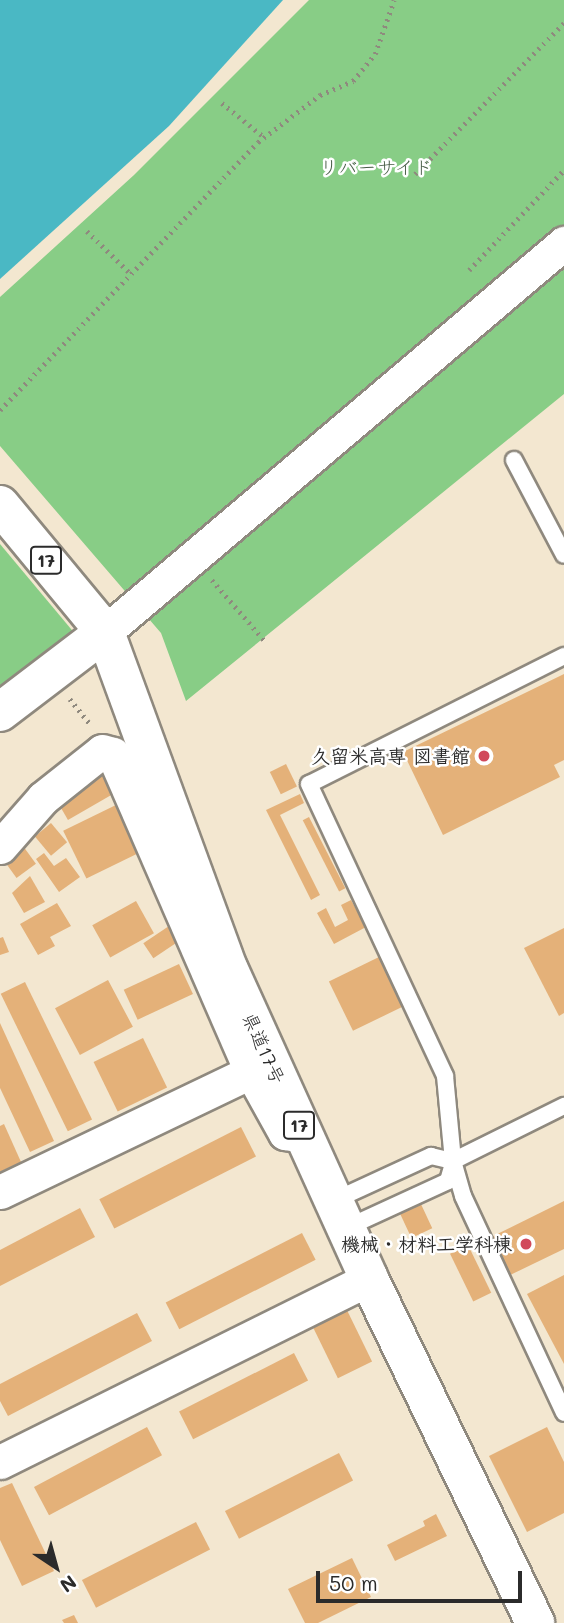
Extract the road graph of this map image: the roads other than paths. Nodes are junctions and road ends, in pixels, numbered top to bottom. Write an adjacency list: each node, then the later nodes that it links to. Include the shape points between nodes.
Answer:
1 (564, 243): 5 (street, via 191,556)
2 (514, 460): 4 (lane)
3 (0, 505): 5 (main road, 17)
4 (564, 555)
5 (98, 624): 7 (main road); 11 (main road, 県道17号 / 17, via 229,970)
6 (564, 656): 12 (lane, via 309,784 445,1076)
7 (0, 712)
8 (0, 847): 9 (street, via 43,798 102,751 113,754)
9 (251, 1072): 11 (street, via 285,1133); 13 (street)
10 (564, 1106): 12 (lane)
11 (304, 1137): 14 (main road, 県道17号 / 17)
12 (453, 1161): 14 (lane, via 431,1156); 14 (lane, via 448,1181); 16 (lane, via 463,1196)
13 (0, 1192)
14 (339, 1214): 15 (main road, 県道17号 / 17)
15 (369, 1279): 17 (street); 18 (main road, 県道17号 / 17)
16 (564, 1413)
17 (0, 1462)
18 (535, 1623)

